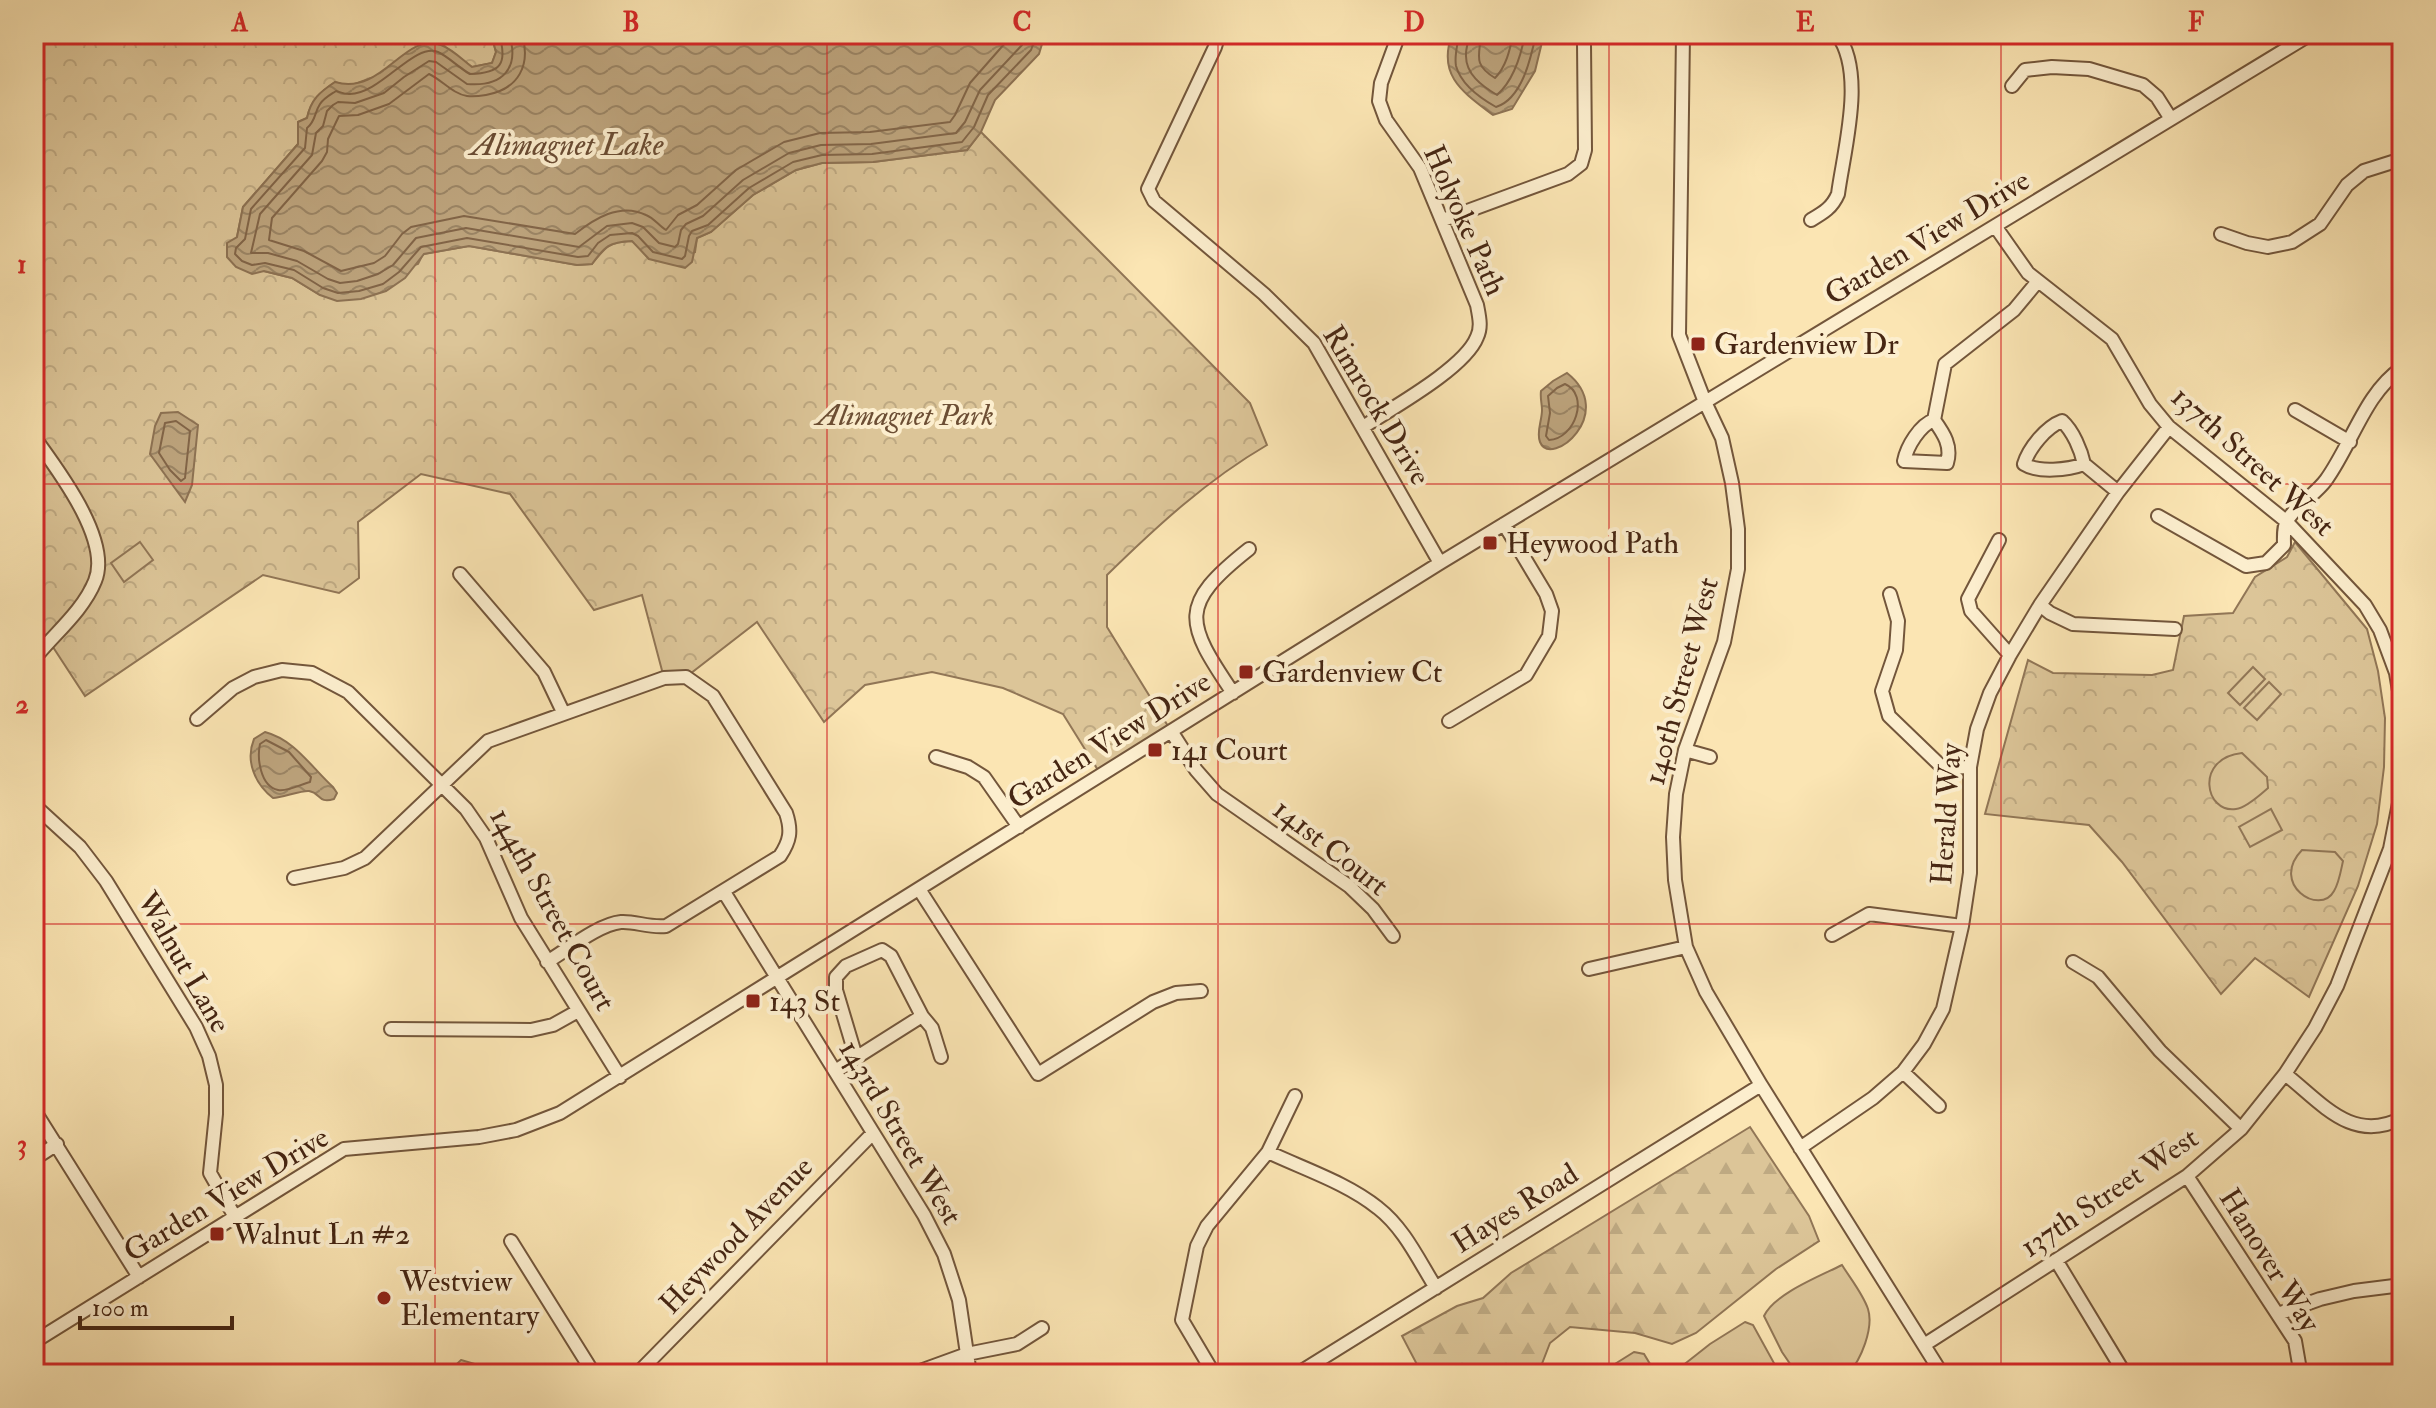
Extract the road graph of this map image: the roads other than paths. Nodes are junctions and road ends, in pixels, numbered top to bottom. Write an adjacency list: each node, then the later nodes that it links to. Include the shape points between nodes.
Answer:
1 (1219, 34): 19 (street, Rimrock Drive, via 1148,189 1154,201 1314,343)
2 (1399, 34): 10 (street, Holyoke Path, via 1379,101 1420,168)
3 (1580, 34): 10 (street, via 1585,150 1581,164 1568,174)
4 (1683, 34): 16 (street, 140th Street West, via 1679,335)
5 (1837, 34): 11 (street, via 1852,79 1844,153 1834,204)
6 (2311, 34): 8 (street, Garden View Drive)
7 (2012, 86): 8 (street, via 2025,70 2089,69 2143,85)
8 (2171, 119): 12 (street, Garden View Drive)
9 (2402, 159): 13 (street, via 2364,171 2347,185 2320,224 2292,242 2268,247)
10 (1443, 220): 19 (street, Holyoke Path, via 1477,305 1477,338 1460,362)
11 (1811, 220)
12 (1995, 226): 14 (street, 137th Street West); 16 (street, Garden View Drive)
13 (2221, 234)
14 (2038, 281): 18 (street, via 2014,310 1945,364); 20 (street, 137th Street West, via 2112,339)
15 (2402, 368): 22 (street, via 2374,396)
16 (1705, 402): 27 (street, Garden View Drive); 43 (street, 140th Street West, via 1722,438 1732,483 1738,569 1724,642)
17 (2295, 410): 22 (street)
18 (1934, 420)
19 (1363, 427): 30 (street, Rimrock Drive)
20 (2169, 427): 24 (street, Herald Way); 26 (street, 137th Street West)
21 (34, 437): 36 (street, via 75,499 98,549 97,579 77,611)
22 (2350, 442): 26 (street, via 2324,482)
23 (2084, 464): 23 (street, via 2062,421 2053,425 2024,464); 24 (street)
24 (2118, 492): 33 (street, Herald Way)
25 (2158, 516): 26 (street, via 2246,566 2266,563 2284,545)
26 (2286, 521): 38 (street, 137th Street West, via 2365,605 2391,656)
27 (1504, 524): 30 (street, Garden View Drive); 41 (street, via 1546,594 1552,611 1549,636 1526,675)
28 (1999, 540): 35 (street, via 1968,599 1971,611)
29 (1249, 549): 37 (street, via 1221,571 1194,618 1213,664)
30 (1440, 563): 37 (street, Garden View Drive)
31 (460, 574): 39 (street, via 544,672)
32 (1890, 594): 46 (street, via 1898,621 1896,650 1882,691 1889,716 1943,768)
33 (2040, 605): 34 (street, via 2073,624); 35 (street, Herald Way)
34 (2175, 629)
35 (2010, 655): 46 (street, Herald Way, via 1977,729)
36 (34, 659)
37 (1233, 693): 42 (street, Garden View Drive)
38 (2401, 697): 47 (street, 137th Street West)
39 (563, 712): 48 (street, via 488,741); 55 (street, via 664,678 686,677 713,696 791,828 780,856)
40 (197, 719): 48 (street, 144th Street Court, via 254,677 282,670 312,673 348,692)
41 (1449, 721)
42 (1171, 731): 51 (street, Garden View Drive); 58 (street, 141st Court, via 1217,794 1349,886)
43 (1685, 750): 45 (street); 59 (street, 140th Street West, via 1673,837)
44 (936, 757): 51 (street, via 984,777)
45 (1710, 757)
46 (1970, 767): 56 (street, Herald Way, via 1970,873)
47 (2402, 772)
48 (441, 783): 53 (street, via 365,858); 60 (street, 144th Street Court, via 486,838)
49 (2402, 788): 52 (street, 137th Street West)
50 (34, 805): 86 (street, Walnut Lane, via 80,847 106,881 196,1027 216,1085 210,1173)
51 (1019, 827): 54 (street, Garden View Drive)
52 (2396, 850): 72 (street, 137th Street West, via 2337,986)
53 (294, 878)
54 (919, 889): 63 (street, Garden View Drive); 64 (street, via 1038,1074 1153,1002)
55 (724, 892): 60 (street, via 666,926 609,924); 63 (street, 143rd Street West)
56 (1962, 926): 57 (street, via 1869,914); 71 (street, Herald Way, via 1943,1009)
57 (1832, 935)
58 (1393, 936)
59 (1686, 947): 62 (street); 74 (street, 140th Street West)
60 (547, 962): 65 (street, 144th Street Court)
61 (2073, 962): 79 (street, via 2098,977 2160,1051)
62 (1589, 969)
63 (777, 979): 70 (street, 143rd Street West); 73 (street, Garden View Drive)
64 (1201, 991)
65 (578, 1011): 67 (street, via 531,1030); 73 (street, 144th Street Court)
66 (922, 1016): 68 (street); 68 (street, via 891,956 882,950 846,966 836,977 836,990); 69 (street, via 932,1028)
67 (391, 1029)
68 (856, 1057): 70 (street)
69 (941, 1057)
70 (835, 1071): 80 (street, 143rd Street West)
71 (1903, 1072): 76 (street); 82 (street, Herald Way)
72 (2285, 1074): 78 (street, via 2358,1127 2374,1128); 79 (street, 137th Street West)
73 (620, 1077): 86 (street, Garden View Drive, via 560,1113 516,1130 344,1149)
74 (1761, 1085): 82 (street, 140th Street West); 91 (street, Hayes Road)
75 (1295, 1096): 83 (street)
76 (1939, 1106)
77 (34, 1110): 81 (street)
78 (2402, 1118)
79 (2241, 1129): 85 (street, 137th Street West)
80 (873, 1133): 96 (street, 143rd Street West, via 944,1254 959,1300); 98 (street, Heywood Avenue)
81 (57, 1144): 84 (street); 89 (street)
82 (1800, 1148): 95 (street, 140th Street West)
83 (1268, 1152): 91 (street, via 1380,1210 1401,1232); 101 (street, via 1207,1226 1197,1246 1182,1320)
84 (34, 1159)
85 (2187, 1176): 88 (street, 137th Street West); 92 (street, Hanover Way)
86 (235, 1217): 89 (street, Garden View Drive)
87 (511, 1241): 97 (street)
88 (2056, 1260): 95 (street, 137th Street West); 104 (street)
89 (139, 1277): 94 (street, Garden View Drive)
90 (2402, 1285): 92 (street, via 2354,1291)
91 (1436, 1288): 102 (street, Hayes Road)
92 (2278, 1314): 105 (street, Hanover Way, via 2295,1341)
93 (1042, 1328): 96 (street, via 1017,1344)
94 (34, 1342)
95 (1924, 1345): 103 (street, 140th Street West)
96 (967, 1354): 99 (street); 100 (street, 143rd Street West)
97 (594, 1374)
98 (637, 1374)
99 (912, 1374)
100 (970, 1374)
101 (1214, 1374)
102 (1297, 1374)
103 (1942, 1374)
104 (2125, 1374)
105 (2297, 1374)

